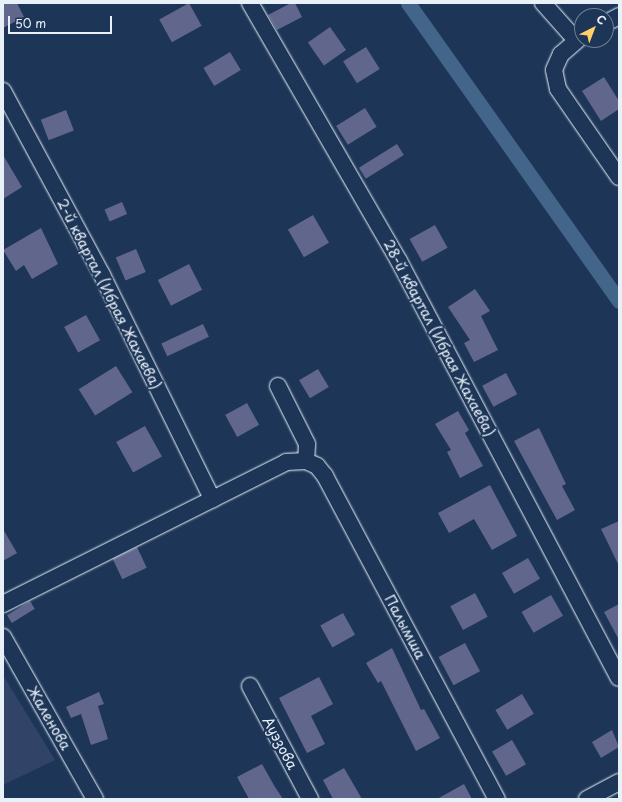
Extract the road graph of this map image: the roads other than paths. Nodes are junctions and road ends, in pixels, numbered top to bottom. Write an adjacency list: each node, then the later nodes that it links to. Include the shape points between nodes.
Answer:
1 (250, 3): 12 (street, 28-й квартал (Ибрая Жахаева), via 399,261)
2 (542, 3): 3 (street)
3 (574, 33)
4 (574, 42): 6 (street, via 561,54 554,70 558,89)
5 (3, 91): 9 (street, 2-й квартал (Ибрая Жахаева), via 102,275)
6 (619, 177)
7 (278, 386): 8 (street, via 306,444)
8 (306, 461): 9 (street, via 286,462); 17 (street, Палымша, via 317,466 325,476)
9 (212, 499): 10 (street)
10 (3, 604)
11 (3, 637): 15 (street, Жаленова)
12 (619, 678)
13 (250, 686): 16 (street, Ауэзова)
14 (619, 782): 18 (street)
15 (95, 799)
16 (310, 799)
17 (497, 799)
18 (587, 799)

